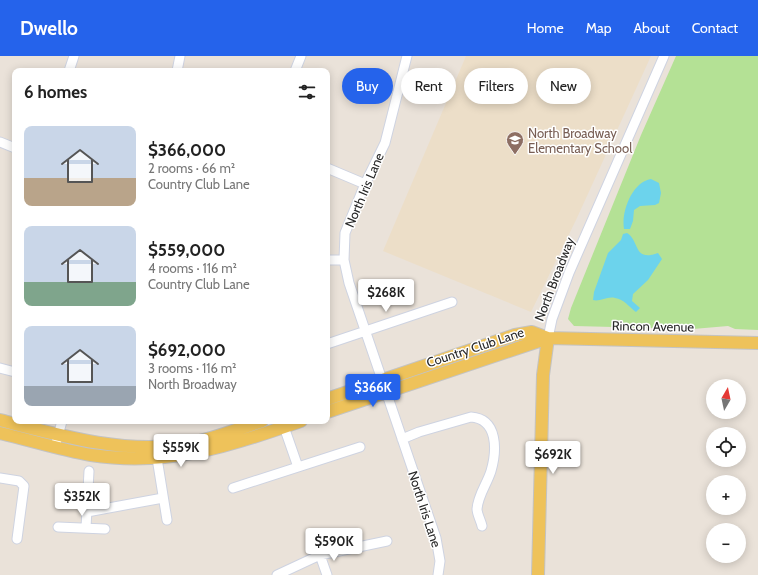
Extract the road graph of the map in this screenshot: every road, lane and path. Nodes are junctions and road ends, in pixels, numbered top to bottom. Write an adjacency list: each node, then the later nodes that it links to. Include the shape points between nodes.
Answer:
1 (74, 56): 6 (street)
2 (180, 56): 7 (street)
3 (301, 56): 8 (street)
4 (407, 56): 12 (street, North Iris Lane, via 385,143)
5 (664, 56): 17 (street, North Broadway, via 569,273 552,319)
6 (70, 68)
7 (178, 68)
8 (296, 68)
9 (0, 142): 10 (street)
10 (12, 147)
11 (330, 169): 12 (street)
12 (365, 184): 14 (street, North Iris Lane, via 345,233)
13 (330, 260): 14 (street)
14 (344, 260): 16 (street, North Iris Lane)
15 (452, 302): 16 (street)
16 (365, 331): 18 (street); 22 (street, North Iris Lane)
17 (548, 338): 19 (main road, Rincon Avenue); 22 (main road, Country Club Lane, via 532,332 516,335); 23 (main road, Country Club Lane); 55 (main road, North Broadway, via 543,375)
18 (330, 343)
19 (758, 343)
20 (0, 368): 21 (street)
21 (12, 371)
22 (382, 380): 23 (street, North Iris Lane); 24 (main road, Country Club Lane)
23 (386, 391): 25 (main road, Country Club Lane); 34 (street, North Iris Lane)
24 (330, 398)
25 (330, 411)
26 (0, 420): 27 (main road)
27 (12, 423)
28 (15, 424): 33 (main road)
29 (61, 424): 33 (street)
30 (253, 424): 37 (main road)
31 (283, 424): 37 (main road, via 222,448 189,455); 38 (street)
32 (0, 433): 35 (main road)
33 (58, 435): 35 (street); 37 (main road)
34 (402, 439): 45 (street, via 471,417 479,417 488,423 494,446 491,471 477,510); 54 (street, North Iris Lane, via 436,538 440,561)
35 (55, 447): 37 (main road, via 117,458)
36 (360, 447): 38 (street)
37 (156, 453): 42 (street)
38 (298, 467): 41 (street)
39 (89, 471): 43 (street)
40 (0, 478): 49 (street, via 19,481 24,486)
41 (233, 488)
42 (162, 498): 43 (street); 44 (street)
43 (87, 512): 47 (street)
44 (166, 520)
45 (482, 526)
46 (58, 527): 47 (street)
47 (86, 528): 48 (street)
48 (105, 529)
49 (17, 539)
50 (387, 541): 51 (street)
51 (320, 555): 52 (street); 53 (street)
52 (277, 575)
53 (326, 575)
54 (438, 575)
55 (538, 575)

